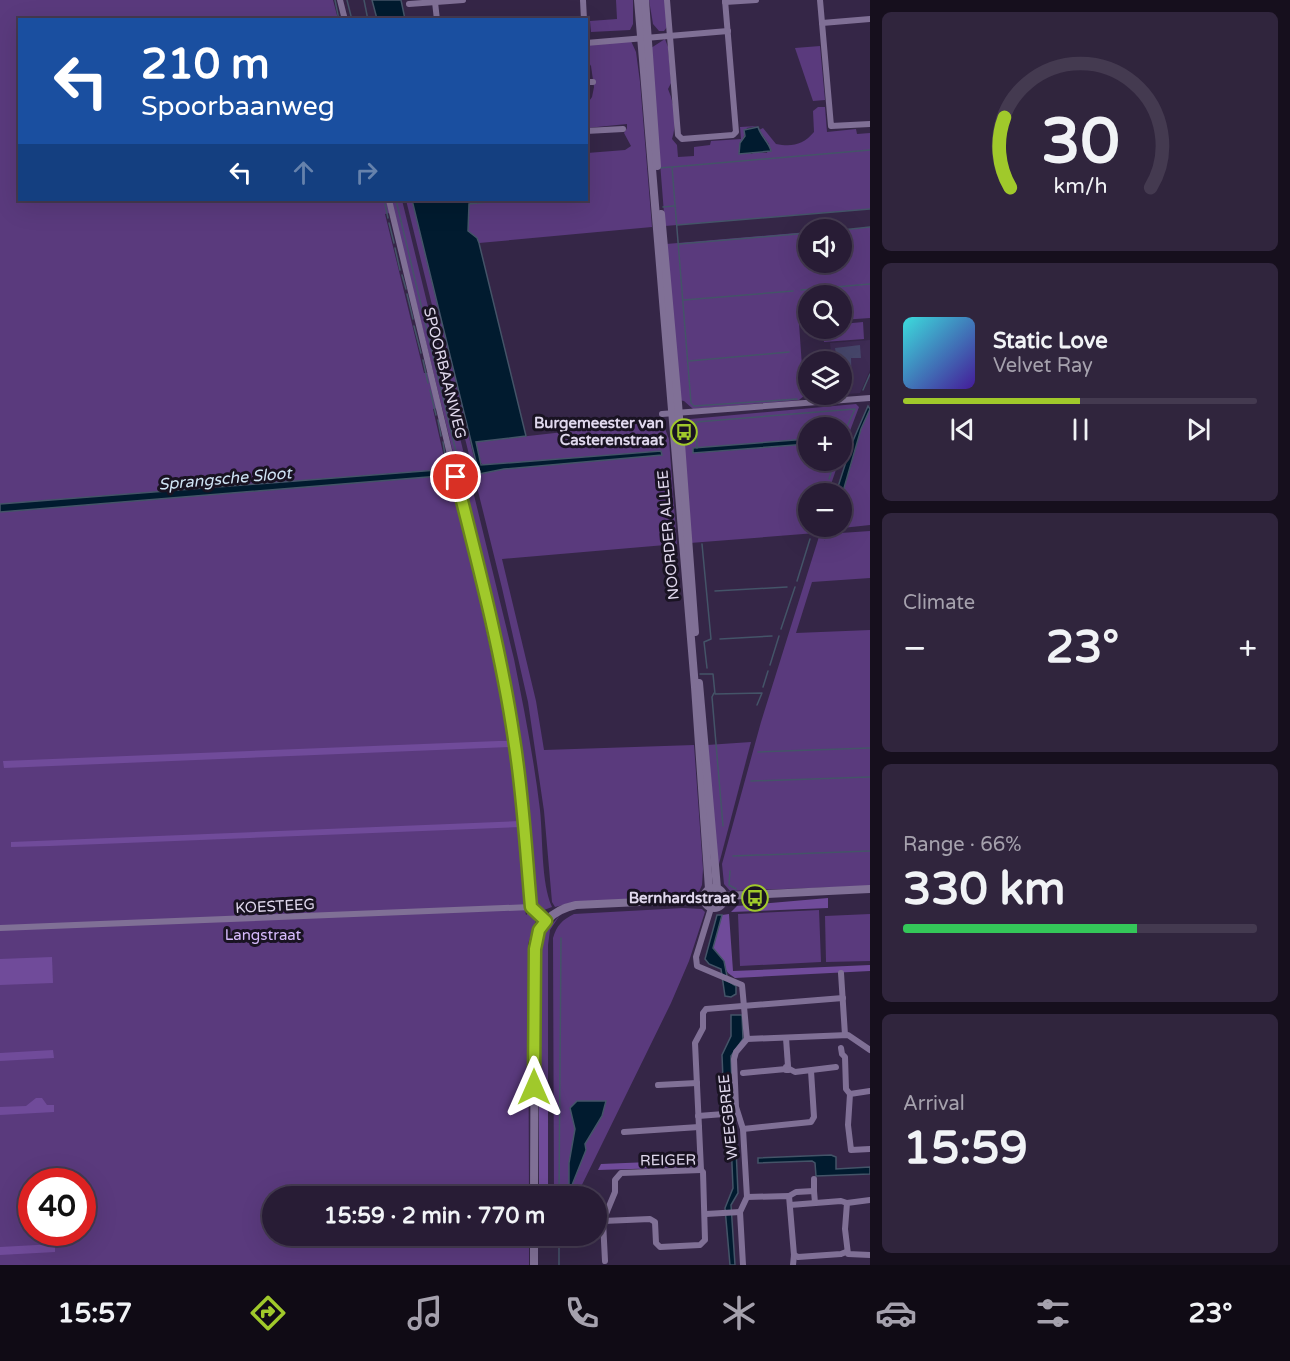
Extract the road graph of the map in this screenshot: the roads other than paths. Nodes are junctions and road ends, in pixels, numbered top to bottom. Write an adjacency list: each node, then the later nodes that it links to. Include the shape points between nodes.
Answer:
1 (340, 0): 12 (street)
2 (463, 0): 10 (street)
3 (583, 0): 14 (street)
4 (638, 0): 19 (street, NOORDER ALLEE)
5 (645, 0): 19 (street, NOORDER ALLEE)
6 (667, 0): 18 (street)
7 (756, 0): 9 (street)
8 (820, 0): 16 (street)
9 (725, 1): 17 (street)
10 (435, 2): 11 (street); 13 (street)
11 (409, 4)
12 (344, 18)
13 (437, 18)
14 (584, 18)
15 (870, 19): 16 (street)
16 (822, 23): 21 (street, via 831,126)
17 (728, 31): 18 (street); 18 (street, via 735,134 679,138)
18 (670, 36): 19 (street)
19 (645, 38): 20 (street); 26 (street, NOORDER ALLEE)
20 (588, 42)
21 (870, 124)
22 (623, 129): 23 (street)
23 (588, 131)
24 (389, 201): 32 (street, SPOORBAANWEG, via 500,663 521,789)
25 (868, 398): 26 (street)
26 (675, 413): 27 (street); 28 (street, NOORDER ALLEE)
27 (662, 414)
28 (713, 888): 30 (street); 31 (street)
29 (870, 889): 30 (street)
30 (725, 896): 33 (street, via 722,905)
31 (704, 899): 33 (street); 34 (street, via 576,905 556,912)
32 (531, 907): 34 (street); 35 (street, KOESTEEG)
33 (711, 908): 38 (street, via 696,962 700,968 742,985)
34 (546, 921): 60 (street, via 539,930 535,949)
35 (0, 928)
36 (841, 973): 37 (street)
37 (843, 998): 38 (street); 39 (street)
38 (744, 1006): 41 (street); 48 (street, via 704,1010 704,1028 695,1043)
39 (845, 1035): 40 (street); 43 (street)
40 (786, 1038): 41 (street); 45 (street)
41 (747, 1039): 52 (street, WEEGBREE, via 734,1055)
42 (841, 1048): 51 (street)
43 (870, 1050)
44 (836, 1067): 46 (street)
45 (788, 1068): 46 (street); 47 (street)
46 (811, 1071): 55 (street, via 811,1122)
47 (743, 1073)
48 (697, 1083): 49 (street); 53 (street)
49 (658, 1085)
50 (870, 1091): 51 (street)
51 (850, 1094): 57 (street, via 849,1147)
52 (737, 1113): 53 (street); 55 (street, WEEGBREE)
53 (698, 1116): 54 (street)
54 (699, 1127): 56 (street); 58 (street)
55 (743, 1129): 63 (street, WEEGBREE)
56 (624, 1132)
57 (870, 1149)
58 (701, 1170): 65 (street, REIGER, via 621,1173 615,1180); 72 (street, REIGER)
59 (814, 1179): 61 (street)
60 (534, 1186)
61 (814, 1191): 62 (street); 67 (street)
62 (789, 1196): 63 (street); 69 (street)
63 (747, 1197): 71 (street)
64 (607, 1198): 65 (street)
65 (611, 1200): 70 (street, REIGER)
66 (870, 1200): 68 (street)
67 (815, 1203): 68 (street); 69 (street)
68 (847, 1203): 76 (street)
69 (790, 1205): 77 (street)
70 (607, 1210)
71 (740, 1212): 72 (street); 81 (street)
72 (706, 1214): 73 (street, REIGER, via 705,1240 700,1245 660,1247 656,1243 655,1222 650,1219)
73 (607, 1221)
74 (534, 1246): 80 (street)
75 (604, 1246): 79 (street, REIGER)
76 (846, 1252): 77 (street); 78 (street, via 851,1256)
77 (794, 1255): 82 (street)
78 (870, 1255)
79 (605, 1261)
80 (534, 1265)
81 (743, 1265)
82 (793, 1265)

